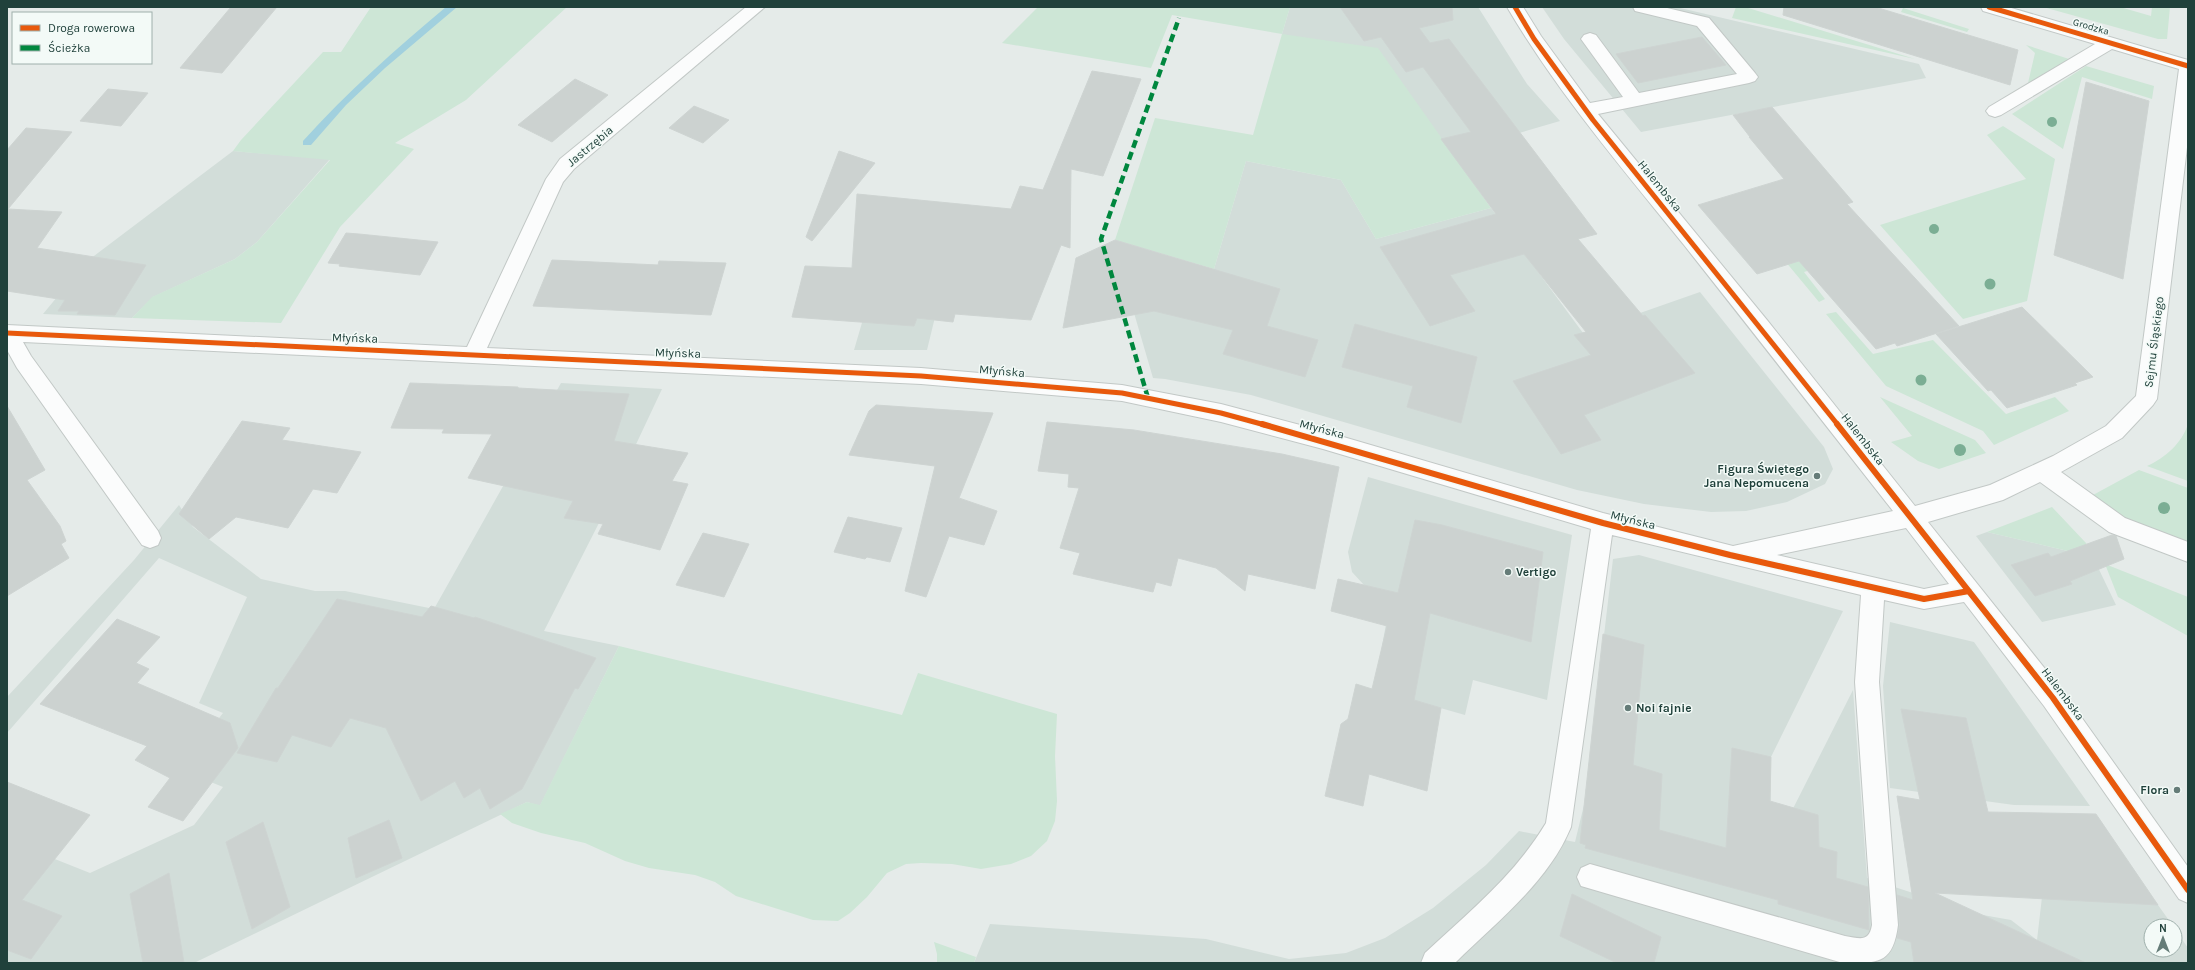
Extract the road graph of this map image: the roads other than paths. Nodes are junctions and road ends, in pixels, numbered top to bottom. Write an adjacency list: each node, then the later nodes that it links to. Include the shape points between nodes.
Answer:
1 (757, 7): 12 (street, Jastrzębia, via 567,164 555,179)
2 (1515, 7): 9 (street, Halembska, via 1534,39)
3 (1641, 7): 8 (street, via 1703,22 1750,77)
4 (1989, 7): 6 (street, Grodzka)
5 (1590, 39): 8 (street)
6 (2110, 43): 7 (street, Grodzka); 10 (street)
7 (2188, 66): 13 (street, Sejmu Śląskiego, via 2146,400 2114,432)
8 (1635, 101): 9 (street)
9 (1586, 110): 14 (street, Halembska)
10 (1995, 111)
11 (7, 333): 12 (street, Młyńska); 16 (street)
12 (474, 354): 15 (street, Młyńska, via 921,376 1122,393 1221,413 1316,438)
13 (2042, 471): 14 (street, Sejmu Śląskiego, via 1995,493); 17 (street, via 2117,525)
14 (1911, 517): 18 (street, Młyńska); 20 (street, Halembska)
15 (1603, 523): 18 (street, Młyńska); 23 (street, via 1558,827 1548,847 1532,868)
16 (150, 538)
17 (2188, 552)
18 (1730, 555): 19 (street, Młyńska)
19 (1873, 588): 20 (street, Młyńska, via 1924,599); 21 (street, via 1867,682 1885,925 1883,940 1876,949 1860,952 1845,950)
20 (1969, 591): 22 (street, Halembska, via 2053,698)
21 (1590, 877)
22 (2188, 890)
23 (1435, 963)

